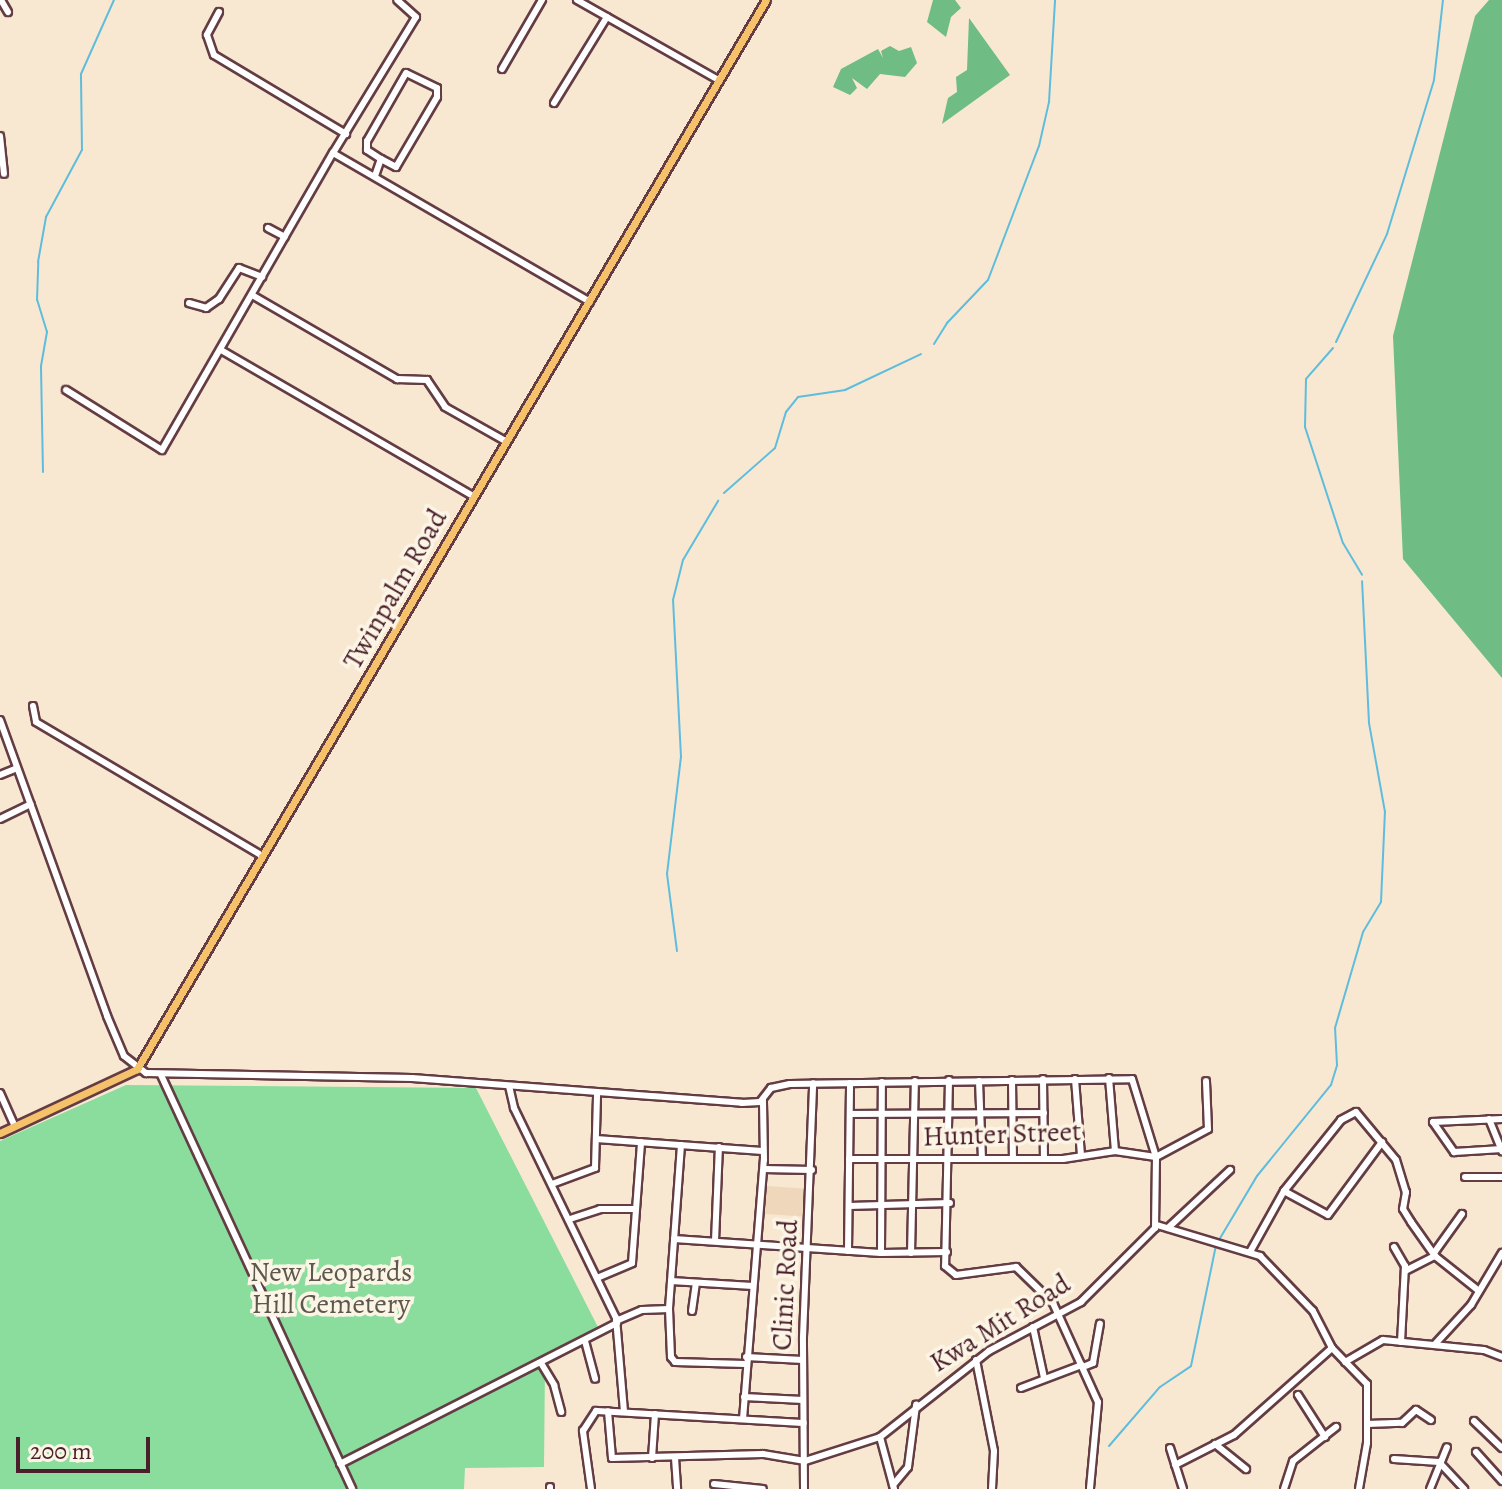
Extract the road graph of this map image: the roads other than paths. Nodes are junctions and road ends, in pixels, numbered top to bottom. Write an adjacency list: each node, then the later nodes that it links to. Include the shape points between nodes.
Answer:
1 (1, 0): 6 (street)
2 (397, 0): 12 (street, via 416,17)
3 (542, 0): 9 (street)
4 (577, 0): 8 (street)
5 (766, 0): 10 (main road, Twinpalm Road)
6 (8, 12)
7 (219, 12): 12 (street, via 207,35 214,55)
8 (607, 17): 10 (street); 11 (street)
9 (502, 69)
10 (720, 81): 22 (main road, Twinpalm Road)
11 (554, 103)
12 (346, 134): 14 (street)
13 (0, 136): 16 (street)
14 (333, 153): 17 (street); 19 (street)
15 (381, 159): 15 (street, via 396,167 437,97 437,88 406,73 367,141 367,150); 17 (street)
16 (4, 174)
17 (375, 176): 22 (street)
18 (268, 228): 19 (street)
19 (285, 237): 20 (street)
20 (262, 277): 21 (street); 23 (street, via 239,268 219,299 206,308)
21 (252, 295): 24 (street); 26 (street, via 397,379 427,380 445,407)
22 (590, 302): 26 (main road, Twinpalm Road)
23 (189, 303)
24 (221, 350): 25 (street, via 162,450); 27 (street)
25 (66, 390)
26 (507, 442): 27 (main road, Twinpalm Road)
27 (475, 497): 35 (main road, Twinpalm Road)
28 (33, 706): 35 (street, via 36,722)
29 (0, 720): 30 (street)
30 (3, 735): 31 (street)
31 (17, 768): 32 (street); 33 (street)
32 (0, 775)
33 (31, 804): 34 (street); 36 (street, via 107,1016 124,1056)
34 (0, 819)
35 (263, 856): 36 (main road, Twinpalm Road)
36 (137, 1069): 37 (street); 62 (main road)
37 (161, 1075): 49 (street, via 383,1077); 161 (street)
38 (1109, 1078): 40 (street); 71 (street); 73 (street, via 1132,1079)
39 (1043, 1079): 40 (street); 42 (street); 56 (street)
40 (1075, 1079): 72 (street)
41 (949, 1080): 43 (street); 44 (street); 53 (street)
42 (1012, 1080): 44 (street); 55 (street)
43 (915, 1081): 46 (street); 59 (street)
44 (979, 1081): 54 (street)
45 (1206, 1081): 73 (street, via 1208,1129)
46 (882, 1082): 48 (street); 58 (street)
47 (813, 1083): 48 (street); 52 (street, via 775,1086); 82 (street, Clinic Road)
48 (850, 1083): 57 (street)
49 (509, 1086): 51 (street); 86 (street, via 514,1108)
50 (0, 1093): 62 (street)
51 (597, 1095): 52 (street); 64 (street)
52 (763, 1100): 70 (street)
53 (949, 1113): 54 (street); 59 (street); 74 (street)
54 (979, 1113): 55 (street); 79 (street)
55 (1011, 1113): 56 (street); 80 (street)
56 (1044, 1113): 75 (street)
57 (850, 1114): 58 (street); 76 (street)
58 (882, 1116): 59 (street); 77 (street)
59 (914, 1116): 78 (street)
60 (1489, 1119): 61 (street); 69 (street); 69 (street, via 1433,1122 1454,1152)
61 (1502, 1119)
62 (15, 1126): 63 (main road)
63 (0, 1133)
64 (596, 1139): 65 (street); 86 (street, via 594,1171)
65 (641, 1142): 67 (street); 92 (street)
66 (1382, 1142): 87 (street, via 1328,1215); 87 (street, via 1360,1113 1348,1115); 108 (street, via 1397,1163 1406,1192 1404,1212)
67 (681, 1145): 68 (street); 97 (street)
68 (719, 1147): 70 (street); 98 (street)
69 (1502, 1150)
70 (763, 1151): 81 (street)
71 (1115, 1151): 72 (street, Hunter Street); 73 (street, Hunter Street)
72 (1081, 1156): 75 (street, Hunter Street)
73 (1156, 1157): 95 (street)
74 (949, 1158): 78 (street, Hunter Street); 79 (street, Hunter Street); 88 (street)
75 (1044, 1158): 80 (street, Hunter Street)
76 (849, 1159): 77 (street, Hunter Street); 89 (street)
77 (881, 1159): 78 (street, Hunter Street); 90 (street)
78 (913, 1159): 91 (street)
79 (982, 1159): 80 (street, Hunter Street)
80 (1013, 1159)
81 (764, 1169): 82 (street); 99 (street)
82 (812, 1170): 101 (street, Clinic Road)
83 (1230, 1170): 96 (street)
84 (1465, 1177): 85 (street)
85 (1502, 1177)
86 (552, 1184): 94 (street)
87 (1284, 1191): 104 (street)
88 (950, 1203): 91 (street); 103 (street)
89 (849, 1206): 90 (street); 102 (street)
90 (882, 1206): 91 (street); 105 (street)
91 (914, 1206): 106 (street)
92 (636, 1209): 94 (street, via 600,1209); 110 (street, via 632,1263)
93 (1462, 1214): 108 (street)
94 (570, 1219): 110 (street)
95 (1157, 1225): 96 (street); 117 (street, Kwa Mit Road, via 1088,1296)
96 (1168, 1228): 104 (street)
97 (674, 1239): 98 (street); 111 (street)
98 (715, 1241): 99 (street)
99 (756, 1242): 101 (street); 113 (street)
100 (1394, 1247): 109 (street)
101 (808, 1249): 102 (street); 127 (street, Clinic Road)
102 (848, 1251): 105 (street)
103 (947, 1252): 106 (street); 117 (street, via 945,1266 953,1275 1024,1270)
104 (1250, 1252): 124 (street, via 1264,1259 1313,1311)
105 (881, 1253): 106 (street)
106 (911, 1253)
107 (1502, 1253): 114 (street)
108 (1434, 1254): 109 (street); 114 (street)
109 (1405, 1271): 122 (street)
110 (597, 1278): 118 (street)
111 (671, 1281): 112 (street); 115 (street)
112 (696, 1284): 113 (street); 116 (street)
113 (753, 1286): 126 (street)
114 (1479, 1291): 123 (street)
115 (669, 1309): 118 (street, via 642,1310); 126 (street, via 673,1361)
116 (692, 1311)
117 (1059, 1314): 120 (street, Kwa Mit Road); 131 (street)
118 (616, 1322): 121 (street); 140 (street)
119 (1100, 1324): 131 (street, via 1093,1363)
120 (1033, 1327): 128 (street, Kwa Mit Road); 132 (street)
121 (585, 1341): 130 (street); 133 (street)
122 (1401, 1342): 123 (street); 129 (street, via 1375,1342)
123 (1436, 1343): 125 (street)
124 (1332, 1348): 129 (street); 151 (street, via 1239,1431)
125 (1502, 1357)
126 (746, 1360): 127 (street); 136 (street)
127 (803, 1360): 137 (street, Clinic Road)
128 (976, 1360): 138 (street, Kwa Mit Road); 172 (street, via 994,1451)
129 (1345, 1362): 147 (street, via 1367,1384)
130 (541, 1363): 141 (street, via 558,1394); 161 (street)
131 (1082, 1366): 132 (street); 173 (street, via 1099,1409)
132 (1044, 1378): 134 (street)
133 (595, 1379)
134 (1021, 1388)
135 (1298, 1395): 150 (street)
136 (744, 1397): 137 (street); 143 (street)
137 (803, 1400): 146 (street, Clinic Road)
138 (916, 1405): 149 (street, Kwa Mit Road); 166 (street, via 908,1467)
139 (608, 1411): 140 (street); 156 (street, via 610,1457); 169 (street, via 590,1416 583,1431)
140 (624, 1411): 142 (street)
141 (561, 1412)
142 (655, 1414): 143 (street); 156 (street)
143 (743, 1419): 146 (street)
144 (1431, 1420): 147 (street, via 1416,1410 1402,1423)
145 (1474, 1421): 154 (street)
146 (804, 1423): 159 (street, Clinic Road)
147 (1367, 1424): 176 (street)
148 (1336, 1427): 150 (street)
149 (880, 1437): 159 (street, Kwa Mit Road); 166 (street)
150 (1325, 1437): 175 (street, via 1293,1461)
151 (1215, 1444): 162 (street); 163 (street)
152 (1447, 1447): 160 (street)
153 (1170, 1448): 162 (street)
154 (1502, 1448)
155 (1476, 1452): 164 (street)
156 (652, 1458): 157 (street)
157 (675, 1458): 159 (street, via 763,1454); 170 (street)
158 (1394, 1459): 160 (street)
159 (805, 1461): 167 (street, Clinic Road)
160 (1439, 1462): 177 (street); 178 (street)
161 (340, 1464): 168 (street)
162 (1175, 1465): 174 (street)
163 (1246, 1469)
164 (1502, 1482): 179 (street)
165 (714, 1484): 171 (street)
166 (894, 1487)
167 (802, 1488)
168 (352, 1489)
169 (591, 1489)
170 (677, 1489)
171 (763, 1489)
172 (992, 1489)
173 (1090, 1489)
174 (1183, 1489)
175 (1284, 1489)
176 (1359, 1489)
177 (1430, 1489)
178 (1464, 1489)
179 (1495, 1489)

